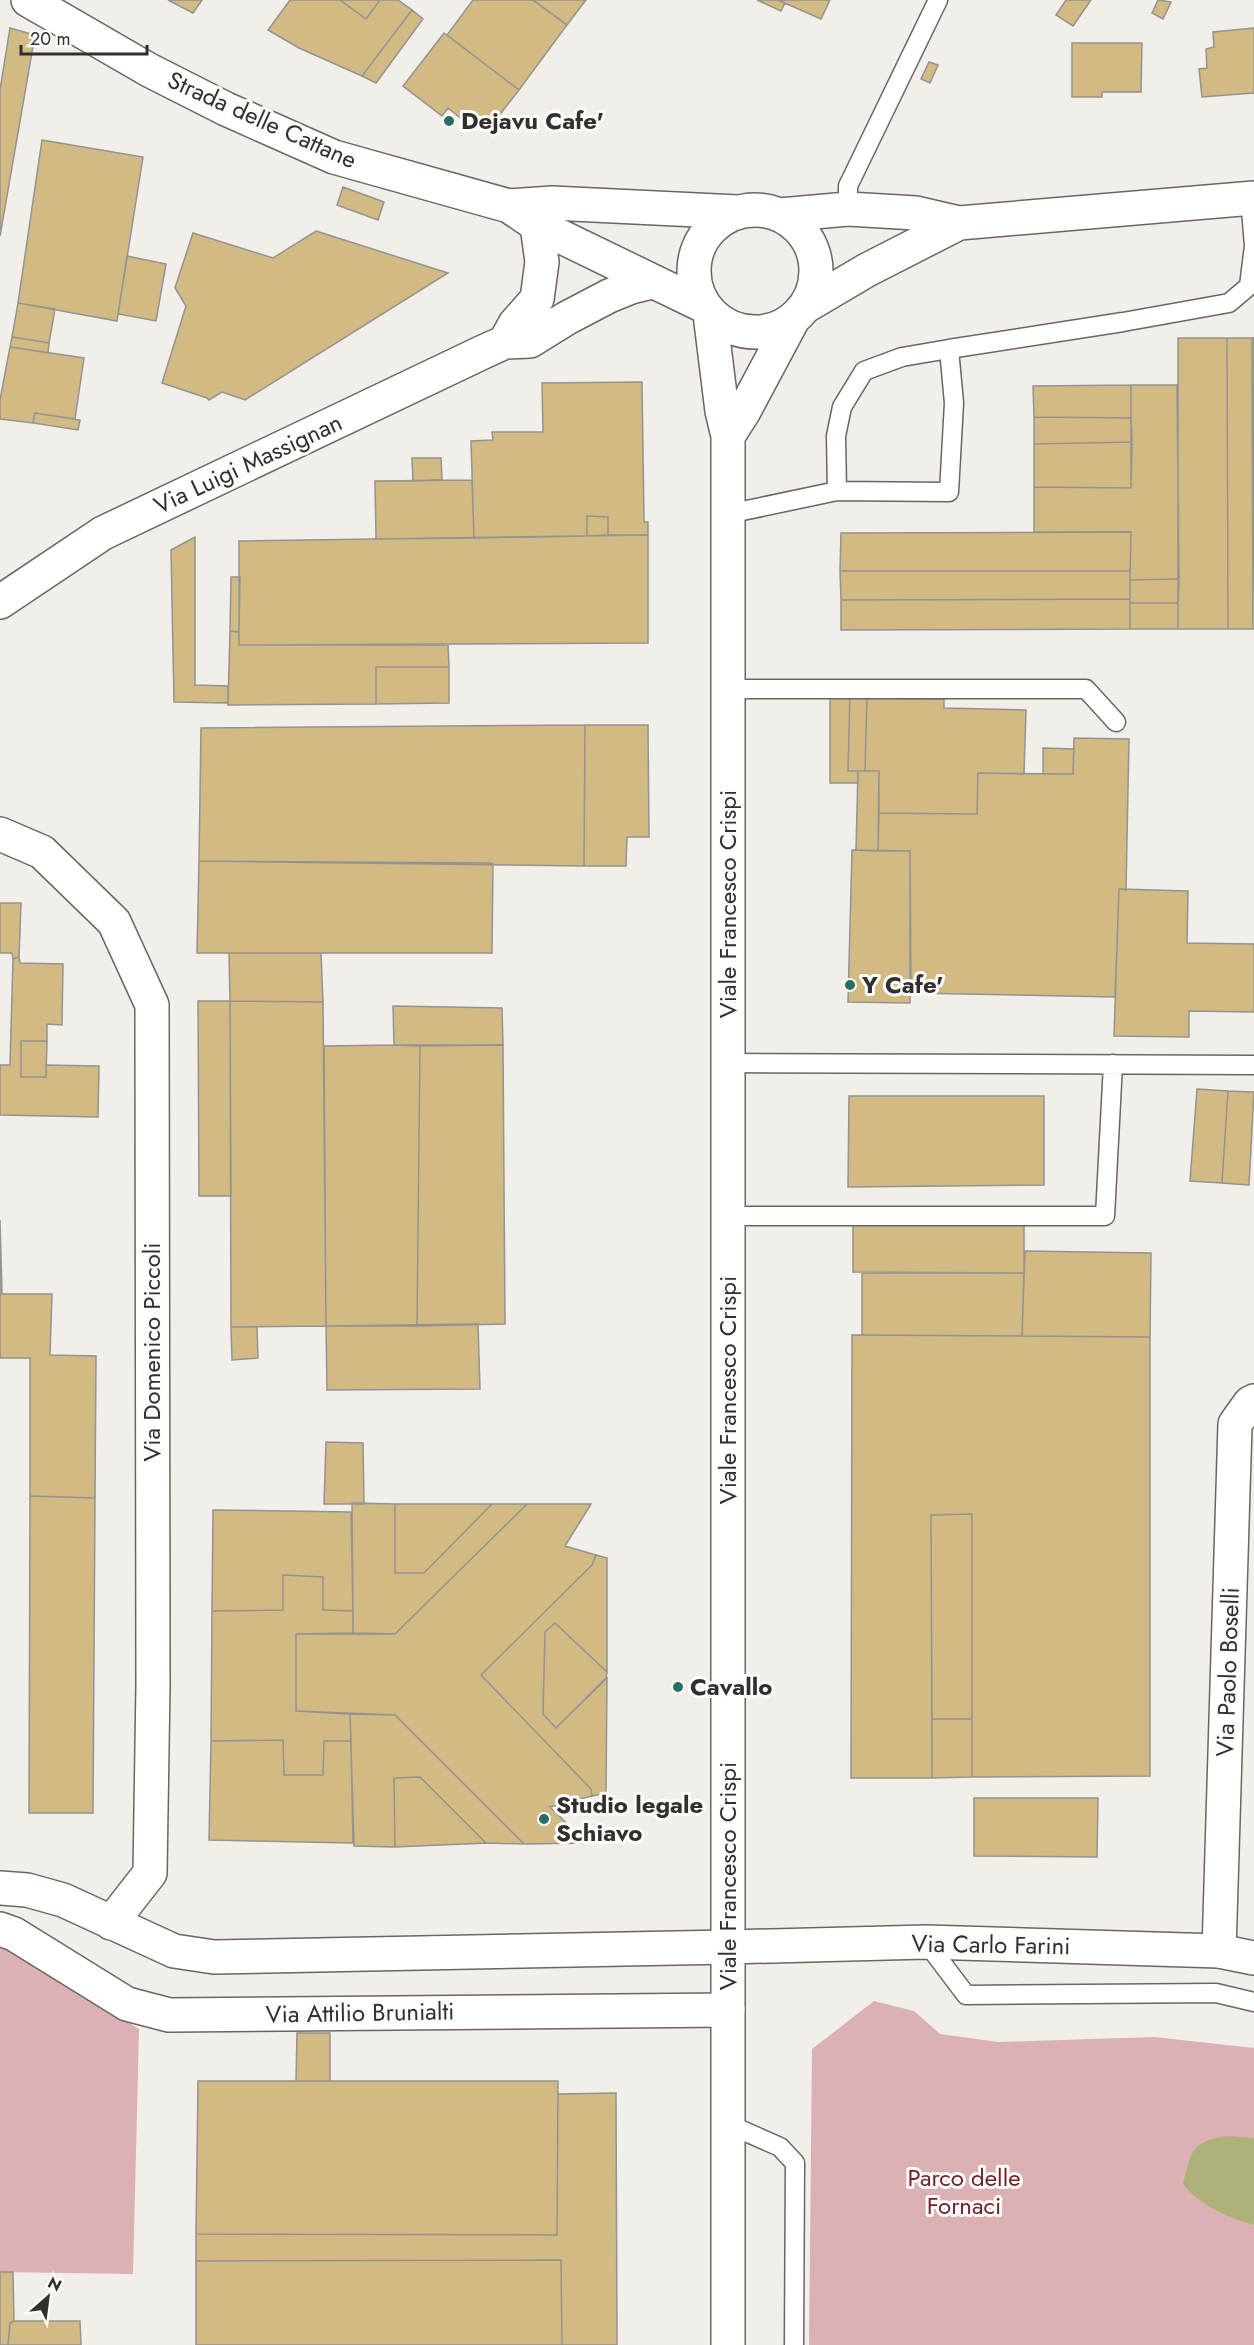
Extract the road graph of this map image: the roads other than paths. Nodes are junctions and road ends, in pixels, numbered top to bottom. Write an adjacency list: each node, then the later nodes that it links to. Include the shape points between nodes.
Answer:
1 (938, 0): 5 (lane, via 848,186)
2 (36, 2): 4 (street, Strada delle Cattane, via 159,75 323,152)
3 (1252, 198): 8 (street); 14 (lane, via 1254,246 1249,286 1229,303)
4 (509, 206): 6 (street, Strada delle Cattane, via 552,203); 9 (street, Strada delle Cattane)
5 (848, 209): 7 (street); 8 (street, via 916,213)
6 (738, 212): 7 (street, via 761,210); 11 (street, Viale Francesco Crispi, via 709,230 699,246 694,284)
7 (780, 215): 12 (street, via 796,225 815,258 816,278)
8 (959, 223): 12 (street, via 867,270)
9 (537, 225): 10 (street, Strada delle Cattane); 13 (street, via 542,262 537,299)
10 (652, 282): 11 (street, Strada delle Cattane); 13 (street, Via Luigi Massignan, via 609,296 530,341)
11 (707, 310): 12 (street, via 730,328 749,333 768,332); 15 (street, Viale Francesco Crispi)
12 (799, 313): 15 (street)
13 (505, 342): 18 (street, Via Luigi Massignan, via 103,532)
14 (949, 349): 16 (lane, via 902,357 864,371 842,407 836,436); 16 (lane, via 954,403 949,492)
15 (728, 436): 17 (street, Viale Francesco Crispi)
16 (837, 491): 17 (lane)
17 (728, 514): 19 (street, Viale Francesco Crispi)
18 (0, 602)
19 (728, 689): 20 (lane, via 1086,689); 22 (street, Viale Francesco Crispi)
20 (1116, 722)
21 (0, 834): 28 (street, Via Domenico Piccoli, via 42,852 114,922 152,1005 150,1873)
22 (728, 1063): 23 (lane); 25 (street, Viale Francesco Crispi)
23 (1113, 1064): 24 (lane); 25 (lane, via 1105,1216)
24 (1254, 1065)
25 (728, 1216): 31 (street, Viale Francesco Crispi)
26 (1254, 1401): 32 (street, Via Paolo Boselli, via 1235,1424)
27 (14, 1889): 28 (street, Via Attilio Brunialti, via 63,1900); 29 (street, Via Attilio Brunialti)
28 (111, 1923): 31 (street, Via Attilio Brunialti, via 174,1951 214,1957)
29 (7, 1931): 35 (street, Via Attilio Brunialti, via 127,2004 169,2015)
30 (926, 1942): 31 (street, Via Carlo Farini); 32 (street, Via Carlo Farini); 34 (lane, via 966,1995 1216,1993)
31 (728, 1947): 35 (street, Viale Francesco Crispi)
32 (1219, 1951): 33 (street, Via Carlo Farini)
33 (1254, 1958)
34 (1254, 2002)
35 (728, 2010): 36 (street, Viale Francesco Crispi)
36 (728, 2124): 37 (street, Viale Francesco Crispi); 38 (lane, via 780,2147 795,2163)
37 (728, 2345)
38 (794, 2345)

